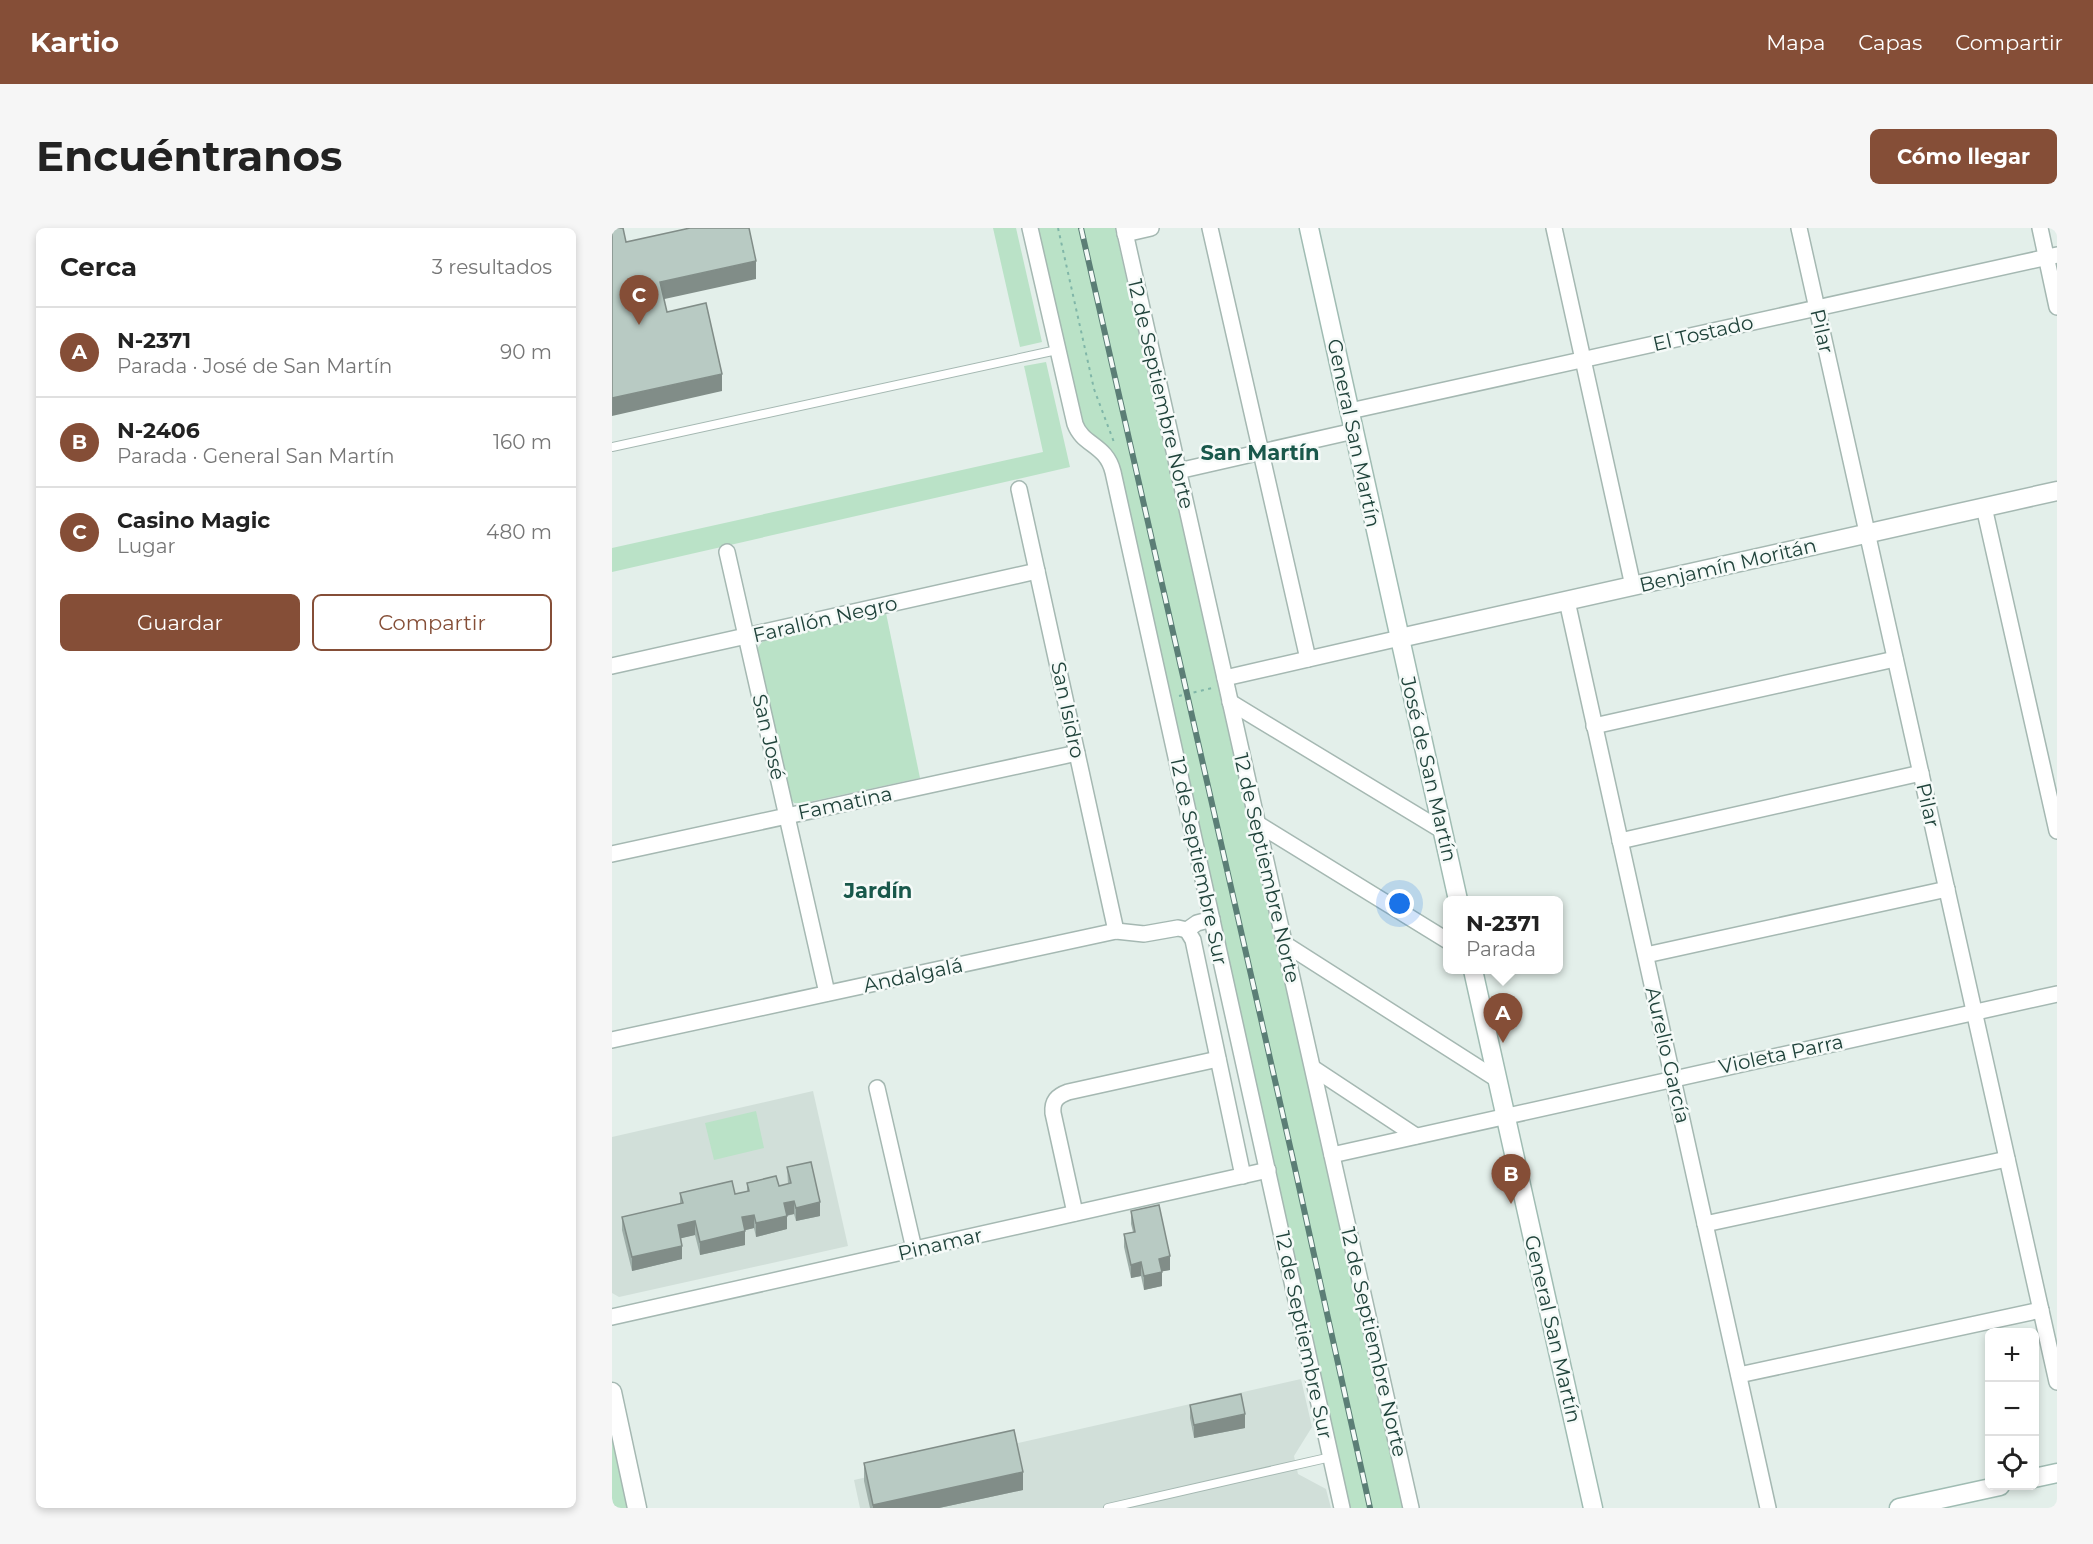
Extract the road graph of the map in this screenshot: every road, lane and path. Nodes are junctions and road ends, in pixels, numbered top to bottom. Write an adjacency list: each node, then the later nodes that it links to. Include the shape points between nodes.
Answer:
1 (1030, 228): 12 (street, 12 de Septiembre Sur)
2 (1151, 228): 8 (street)
3 (1210, 228): 17 (street)
4 (1309, 228): 14 (main road, General San Martín)
5 (1554, 228): 13 (street)
6 (1799, 228): 11 (street, Pilar)
7 (2040, 228): 9 (street)
8 (1124, 231): 18 (street, 12 de Septiembre Norte)
9 (2052, 256): 10 (street); 11 (street, El Tostado)
10 (2057, 307)
11 (1817, 308): 13 (street, El Tostado); 22 (street, Pilar)
12 (1057, 350): 16 (lane); 46 (street, 12 de Septiembre Sur, via 1076,428 1104,452 1112,467)
13 (1583, 360): 14 (street, El Tostado); 25 (street)
14 (1350, 411): 15 (main road, General San Martín)
15 (1354, 431): 17 (street); 28 (main road, General San Martín)
16 (612, 447)
17 (1261, 452): 18 (street); 29 (street)
18 (1178, 471): 32 (street, 12 de Septiembre Norte)
19 (1019, 489): 24 (street, San Isidro)
20 (2057, 491): 21 (main road, Benjamín Moritán)
21 (1984, 507): 22 (main road, Benjamín Moritán); 41 (street)
22 (1867, 534): 25 (main road, Benjamín Moritán); 30 (street, Pilar)
23 (727, 552): 27 (street, San José)
24 (1037, 571): 27 (street, Farallón Negro); 36 (street, San Isidro)
25 (1633, 586): 26 (main road, Benjamín Moritán)
26 (1567, 601): 28 (main road, Benjamín Moritán); 35 (street, Aurelio García)
27 (746, 636): 31 (street, Farallón Negro); 38 (street, San José)
28 (1400, 638): 29 (street); 40 (main road, José de San Martín)
29 (1308, 659): 32 (street)
30 (1895, 659): 35 (street); 37 (street, Pilar)
31 (612, 666)
32 (1225, 678): 33 (path, via 1218,687); 34 (street, 12 de Septiembre Norte)
33 (1179, 696)
34 (1230, 702): 39 (street, 12 de Septiembre Norte); 40 (street)
35 (1594, 726): 42 (street, Aurelio García)
36 (1077, 753): 38 (street, Famatina); 48 (street, San Isidro)
37 (1921, 773): 42 (street); 44 (street, Pilar)
38 (787, 816): 43 (street, Famatina); 53 (street, San José)
39 (1258, 824): 49 (street); 50 (street, 12 de Septiembre Norte)
40 (1443, 831): 45 (main road, José de San Martín)
41 (2057, 831)
42 (1620, 841): 51 (street, Aurelio García)
43 (612, 854)
44 (1947, 889): 51 (street); 55 (street, Pilar)
45 (1457, 896)
46 (1212, 919): 47 (street, Andalgalá); 66 (street, 12 de Septiembre Sur)
47 (1187, 930): 48 (street, Andalgalá, via 1144,934); 57 (street, via 1192,937)
48 (1116, 931): 53 (street, Andalgalá)
49 (1443, 937)
50 (1285, 944): 58 (street, 12 de Septiembre Norte); 60 (street)
51 (1646, 955): 59 (street, Aurelio García)
52 (1474, 974): 60 (main road)
53 (827, 993): 56 (street, Andalgalá)
54 (2057, 994): 55 (street, Violeta Parra)
55 (1974, 1012): 59 (street, Violeta Parra); 65 (street, Pilar)
56 (612, 1040)
57 (1218, 1059): 67 (street); 68 (street, via 1068,1092 1056,1098 1053,1113)
58 (1313, 1068): 63 (street); 64 (street, 12 de Septiembre Norte)
59 (1673, 1078): 62 (street, Violeta Parra); 69 (street, Aurelio García)
60 (1498, 1080): 62 (main road)
61 (877, 1088): 70 (street)
62 (1506, 1115): 63 (street); 84 (main road, General San Martín)
63 (1416, 1136): 64 (street)
64 (1332, 1155): 83 (street, 12 de Septiembre Norte)
65 (2007, 1159): 69 (street); 71 (street, Pilar)
66 (1268, 1170): 67 (street, Pinamar); 76 (street, 12 de Septiembre Sur)
67 (1243, 1176): 68 (street, Pinamar)
68 (1075, 1214): 70 (street, Pinamar)
69 (1705, 1224): 73 (street, Aurelio García)
70 (914, 1249): 72 (street, Pinamar)
71 (2041, 1310): 73 (street); 74 (street, Pilar)
72 (612, 1317)
73 (1739, 1375): 85 (street, Aurelio García)
74 (2057, 1383)
75 (612, 1392): 80 (main road)
76 (1331, 1457): 81 (lane); 82 (street, 12 de Septiembre Sur)
77 (2057, 1473): 78 (main road)
78 (2039, 1477)
79 (1985, 1488): 86 (main road)
80 (638, 1508)
81 (1108, 1508)
82 (1342, 1508)
83 (1411, 1508)
84 (1593, 1508)
85 (1768, 1508)
86 (1899, 1508)

